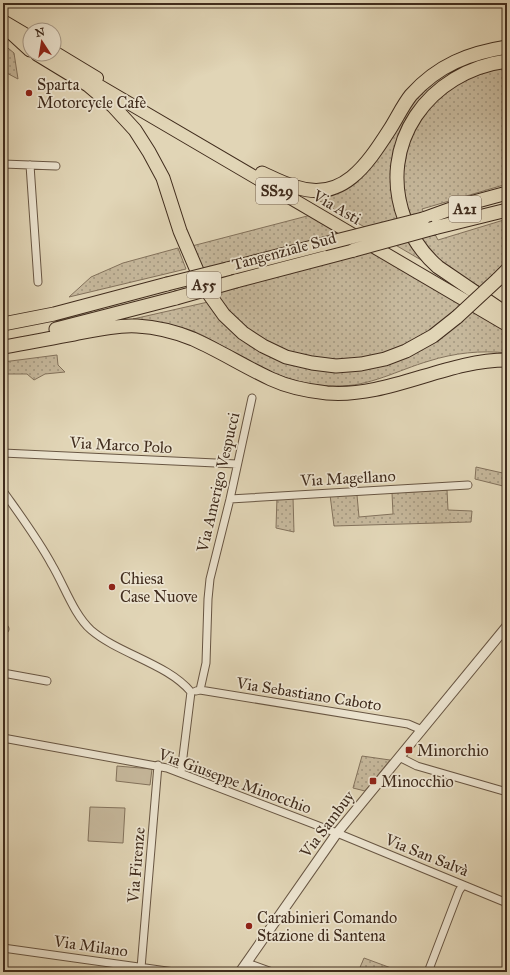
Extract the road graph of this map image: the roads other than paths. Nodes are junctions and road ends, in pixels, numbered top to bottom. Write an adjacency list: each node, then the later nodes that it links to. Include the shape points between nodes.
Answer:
1 (4, 25): 2 (main road); 3 (main road); 4 (highway)
2 (22, 33)
3 (22, 37)
4 (22, 42)
5 (507, 47): 13 (highway, via 483,51 454,62 431,76 410,96 372,158 352,179 326,190 311,190 296,188)
6 (62, 57): 13 (main road, Via Asti / SS29)
7 (507, 61): 20 (highway, via 462,74 440,88 424,104 410,125 402,144 397,166 397,189 401,209 418,245 434,263)
8 (50, 62): 18 (highway, A55, bridge, via 88,86 113,106 135,130 163,178 180,231 204,287 224,315 243,332 263,346 286,357 312,364 336,366 385,359 406,351 433,336 457,317)
9 (61, 62): 23 (main road, Via Asti / SS29)
10 (3, 164): 11 (street)
11 (30, 165): 12 (street); 19 (street)
12 (56, 166)
13 (262, 173): 21 (main road, Via Asti / SS29)
14 (507, 193): 17 (highway, A55)
15 (507, 198): 17 (highway, A21)
16 (507, 210): 24 (highway, Tangenziale Sud / A55, bridge, via 58,329)
17 (423, 219): 22 (highway, Tangenziale Sud / A55, bridge, via 54,314)
18 (507, 270)
19 (38, 282)
20 (507, 314)
21 (507, 318)
22 (3, 324)
23 (507, 326)
24 (3, 340)
25 (3, 347): 26 (highway, via 104,328 137,326 164,330 192,339 272,380 301,389 328,393 361,392 472,363)
26 (507, 360)
27 (252, 398): 29 (street, Via Amerigo Vespucci)
28 (3, 453): 29 (street, Via Marco Polo)
29 (237, 464): 32 (street, Via Amerigo Vespucci)
30 (468, 485): 32 (street, Via Magellano)
31 (3, 491): 37 (street, via 52,564 81,620 107,641 180,680)
32 (230, 499): 36 (street, Via Amerigo Vespucci, via 210,579 206,663)
33 (507, 626): 38 (street, Via Sambuy)
34 (3, 673): 35 (street)
35 (47, 681)
36 (200, 690): 37 (street, Via Sebastiano Caboto); 38 (street, Via Sebastiano Caboto, via 408,724)
37 (191, 692): 42 (street)
38 (422, 730): 40 (street, Via Sambuy)
39 (3, 738): 41 (street, Via Giuseppe Minocchio)
40 (399, 757): 43 (street, via 417,766); 44 (street, Via Sambuy)
41 (158, 765): 42 (street, Via Giuseppe Minocchio); 49 (street, Via Firenze)
42 (181, 773): 44 (street, Via Giuseppe Minocchio)
43 (507, 792)
44 (337, 833): 45 (street, Via San Salvà); 48 (street, Via Sambuy)
45 (463, 885): 46 (street, Via San Salvà); 53 (street)
46 (507, 904)
47 (3, 948): 49 (street, Via Milano)
48 (247, 963): 51 (street, Via Sambuy); 52 (street)
49 (141, 968): 50 (street, Via Milano)
50 (174, 972)
51 (240, 972)
52 (272, 972)
53 (428, 972)

